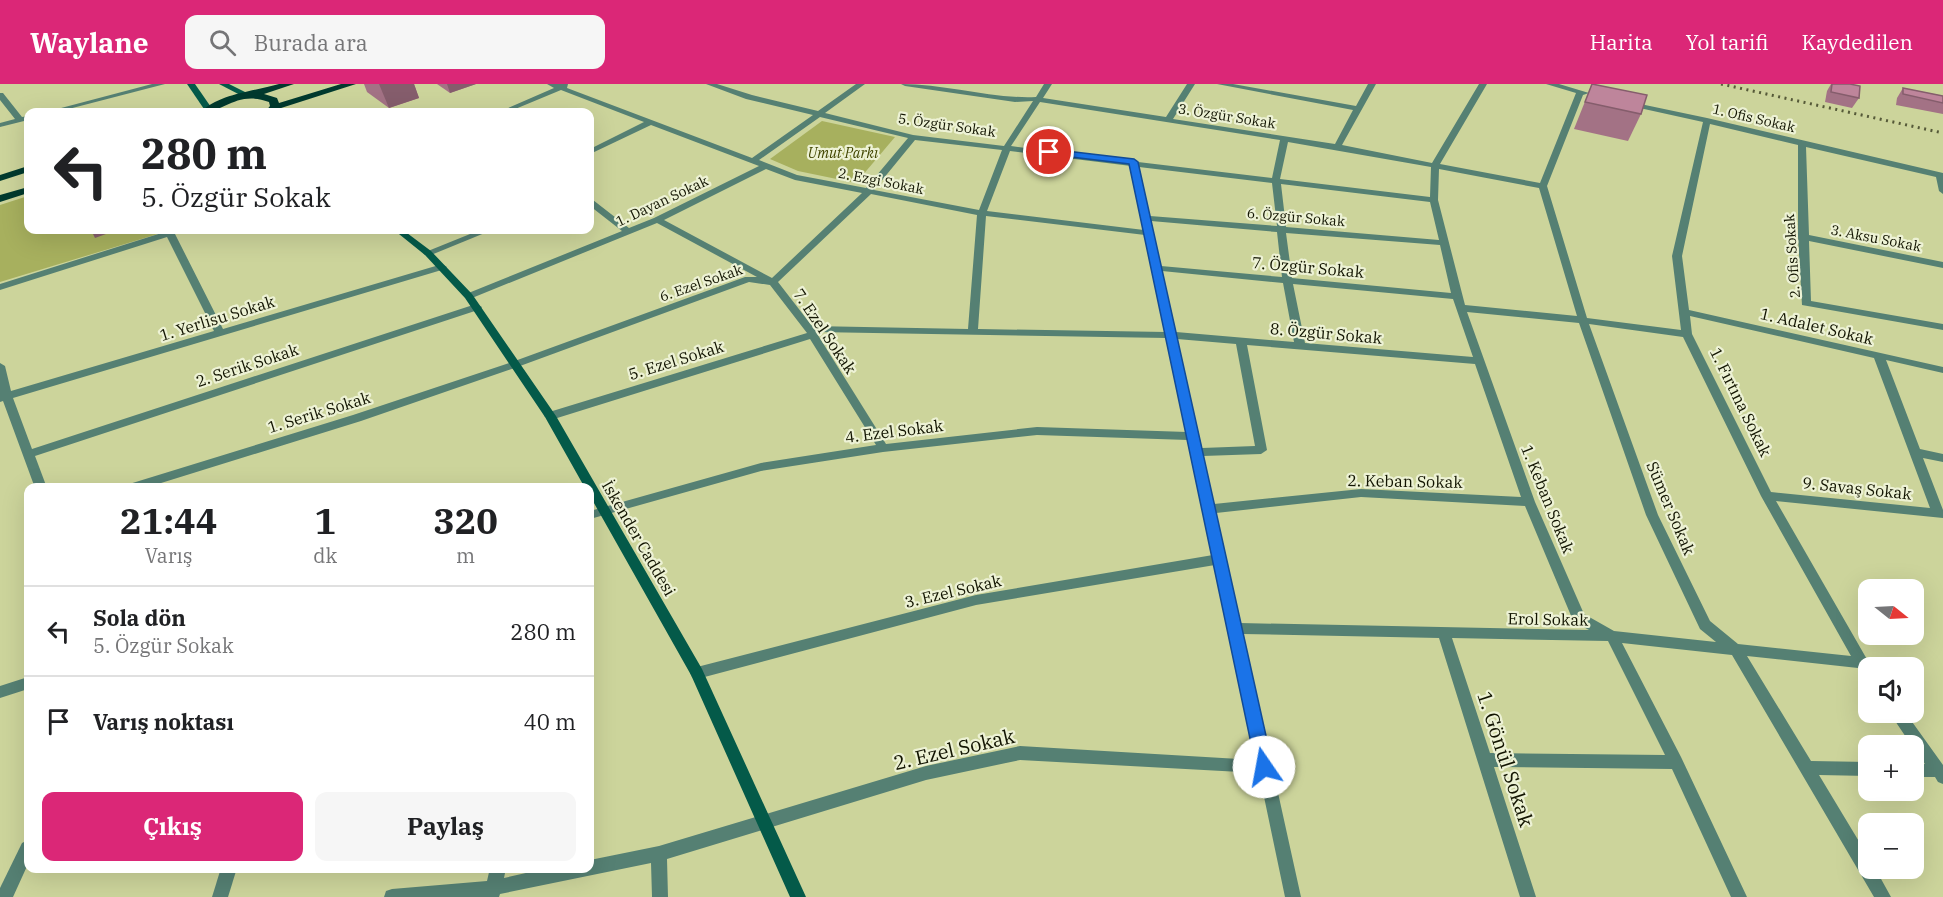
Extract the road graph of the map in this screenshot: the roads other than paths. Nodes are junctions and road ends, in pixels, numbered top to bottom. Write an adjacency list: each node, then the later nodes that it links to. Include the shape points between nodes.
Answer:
1 (161, 84): 21 (street)
2 (191, 84): 22 (street)
3 (223, 84): 18 (street)
4 (289, 84): 18 (main road)
5 (351, 84): 25 (main road)
6 (551, 84): 16 (street, 2. Ezgi Sokak)
7 (710, 84): 28 (street, 5. Özgür Sokak)
8 (861, 84): 28 (street)
9 (905, 84): 19 (street, 3. Özgür Sokak, via 1015,100)
10 (1048, 84): 19 (street)
11 (1191, 84): 31 (street)
12 (1221, 84): 27 (street)
13 (1372, 84): 27 (street)
14 (1483, 84): 42 (street, 1. Keban Sokak)
15 (1554, 85): 48 (street, via 1586,93)
16 (565, 86): 26 (street); 32 (street, 2. Ezgi Sokak)
17 (0, 95): 29 (street)
18 (249, 96): 23 (main road); 24 (main road, via 274,100)
19 (1036, 99): 31 (street, 3. Özgür Sokak); 37 (street)
20 (1614, 100): 30 (street, 1. Ofis Sokak)
21 (66, 108)
22 (203, 108)
23 (213, 108)
24 (273, 108)
25 (281, 108)
26 (513, 108)
27 (1358, 109): 38 (street)
28 (818, 114): 34 (street, 5. Özgür Sokak); 40 (street)
29 (24, 119): 33 (street)
30 (1707, 120): 36 (street, 1. Ofis Sokak); 76 (street, 1. Fırtına Sokak, via 1677,256)
31 (1168, 121): 35 (street, 3. Özgür Sokak)
32 (650, 122): 39 (street); 40 (street, 2. Ezgi Sokak)
33 (0, 125)
34 (913, 137): 37 (street, 5. Özgür Sokak); 51 (street)
35 (1284, 139): 38 (street, 3. Özgür Sokak); 47 (street)
36 (1802, 143): 45 (street, 1. Ofis Sokak); 65 (street, 2. Ofis Sokak)
37 (1007, 147): 41 (street, 5. Özgür Sokak); 55 (street)
38 (1337, 147): 42 (street, 3. Özgür Sokak)
39 (594, 150)
40 (753, 161): 43 (street, 2. Ezgi Sokak)
41 (1134, 162): 47 (street, 5. Özgür Sokak); 56 (street)
42 (1435, 165): 48 (street, 3. Özgür Sokak); 53 (street, 1. Keban Sokak)
43 (766, 166): 51 (street, 2. Ezgi Sokak, via 795,177); 57 (street, 1. Dayan Sokak)
44 (24, 170): 46 (main road)
45 (1941, 176): 50 (street)
46 (0, 178)
47 (1276, 180): 53 (street, 5. Özgür Sokak); 58 (street)
48 (1543, 186): 77 (street, Sümer Sokak)
49 (24, 190): 52 (main road)
50 (1943, 191)
51 (867, 193): 55 (street, 2. Ezgi Sokak); 72 (street)
52 (0, 199)
53 (1434, 200): 66 (street, 1. Keban Sokak)
54 (594, 205): 59 (street)
55 (982, 213): 60 (street, 2. Ezgi Sokak); 80 (street)
56 (1146, 218): 58 (street, 6. Özgür Sokak); 60 (street)
57 (657, 220): 59 (street, 1. Dayan Sokak); 72 (street, 7. Ezel Sokak)
58 (1281, 229): 66 (street, 6. Özgür Sokak); 71 (street)
59 (629, 232): 74 (street, 1. Dayan Sokak)
60 (1149, 233): 70 (street)
61 (165, 234): 73 (street)
62 (175, 234): 81 (street)
63 (403, 234): 67 (street, İskender Caddesi)
64 (477, 234): 67 (street)
65 (1803, 237): 68 (street, 3. Aksu Sokak); 78 (street, 2. Ofis Sokak, via 1806,303)
66 (1444, 243): 75 (street, 1. Keban Sokak)
67 (428, 253): 69 (street, İskender Caddesi)
68 (1943, 265)
69 (442, 267): 74 (street, İskender Caddesi); 81 (street, 1. Yerlisu Sokak)
70 (1156, 268): 71 (street, 7. Özgür Sokak); 83 (street)
71 (1287, 280): 75 (street, 7. Özgür Sokak); 85 (street)
72 (773, 282): 79 (street, 7. Ezel Sokak); 88 (street, 6. Ezel Sokak, via 748,279)
73 (0, 287)
74 (473, 302): 88 (street, İskender Caddesi); 97 (street, 2. Serik Sokak)
75 (1459, 302): 77 (street, 7. Özgür Sokak); 87 (street, 1. Keban Sokak)
76 (1684, 312): 82 (street, 1. Fırtına Sokak); 86 (street, 1. Adalet Sokak)
77 (1583, 320): 82 (street, 7. Özgür Sokak); 113 (street, Sümer Sokak, via 1652,515 1705,625)
78 (1943, 327)
79 (811, 332): 80 (street, 5. Ezel Sokak); 92 (street, 5. Ezel Sokak); 94 (street, 7. Ezel Sokak)
80 (973, 332): 83 (street, 8. Özgür Sokak)
81 (220, 333): 91 (street, 1. Yerlisu Sokak)
82 (1688, 334): 103 (street, 1. Fırtına Sokak)
83 (1171, 335): 84 (street, 8. Özgür Sokak); 93 (street)
84 (1241, 341): 85 (street, 8. Özgür Sokak); 95 (street, via 1261,450)
85 (1300, 346): 87 (street, 8. Özgür Sokak)
86 (1879, 356): 90 (street, 1. Adalet Sokak); 96 (street)
87 (1478, 361): 104 (street, 1. Keban Sokak)
88 (516, 364): 92 (street, İskender Caddesi); 100 (street, 1. Serik Sokak)
89 (0, 366): 91 (street)
90 (1943, 370)
91 (3, 398): 97 (street)
92 (550, 416): 101 (street, İskender Caddesi)
93 (1193, 436): 94 (street, 4. Ezel Sokak, via 1037,431); 95 (street)
94 (883, 448): 106 (street, 4. Ezel Sokak, via 760,467)
95 (1197, 452): 105 (street)
96 (1916, 452): 98 (street); 108 (street)
97 (28, 454): 99 (street)
98 (1943, 458)
99 (39, 483)
100 (146, 483)
101 (589, 483)
102 (594, 492): 106 (street, İskender Caddesi)
103 (1767, 496): 108 (street, 9. Savaş Sokak); 114 (street, 1. Fırtına Sokak)
104 (1529, 502): 105 (street, 2. Keban Sokak, via 1361,493); 112 (street, 1. Keban Sokak, via 1579,618)
105 (1209, 509): 109 (street)
106 (605, 511): 107 (street, 4. Ezel Sokak); 116 (street, İskender Caddesi)
107 (594, 514)
108 (1941, 514)
109 (1219, 559): 110 (street); 116 (street, 3. Ezel Sokak, via 976,600)
110 (1234, 628): 111 (street, Erol Sokak); 122 (street)
111 (1444, 633): 112 (street, Erol Sokak); 120 (street, 1. Gönül Sokak)
112 (1612, 636): 113 (street, Erol Sokak); 121 (street)
113 (1737, 651): 115 (street, Erol Sokak); 123 (street, Sümer Sokak)
114 (1858, 659)
115 (1858, 663)
116 (697, 673): 127 (street, İskender Caddesi)
117 (24, 684): 118 (street)
118 (0, 692)
119 (1904, 723): 126 (street)
120 (1485, 760): 121 (street); 141 (street, 1. Gönül Sokak)
121 (1676, 762): 142 (street)
122 (1264, 767): 127 (street, 2. Ezel Sokak, via 1020,753 926,773); 140 (street)
123 (1806, 768): 124 (street); 143 (street, Sümer Sokak)
124 (1858, 769)
125 (1924, 771): 126 (street)
126 (1941, 773)
127 (766, 823): 128 (street, 2. Ezel Sokak); 139 (street, İskender Caddesi)
128 (659, 854): 130 (street, 2. Ezel Sokak); 138 (street)
129 (24, 856): 135 (street)
130 (594, 867)
131 (227, 873): 136 (street)
132 (497, 873): 134 (street)
133 (569, 873): 134 (street, 2. Ezel Sokak)
134 (492, 892): 137 (street, 2. Ezel Sokak)
135 (4, 897)
136 (220, 897)
137 (392, 897)
138 (660, 897)
139 (798, 897)
140 (1293, 897)
141 (1528, 897)
142 (1739, 897)
143 (1883, 897)

